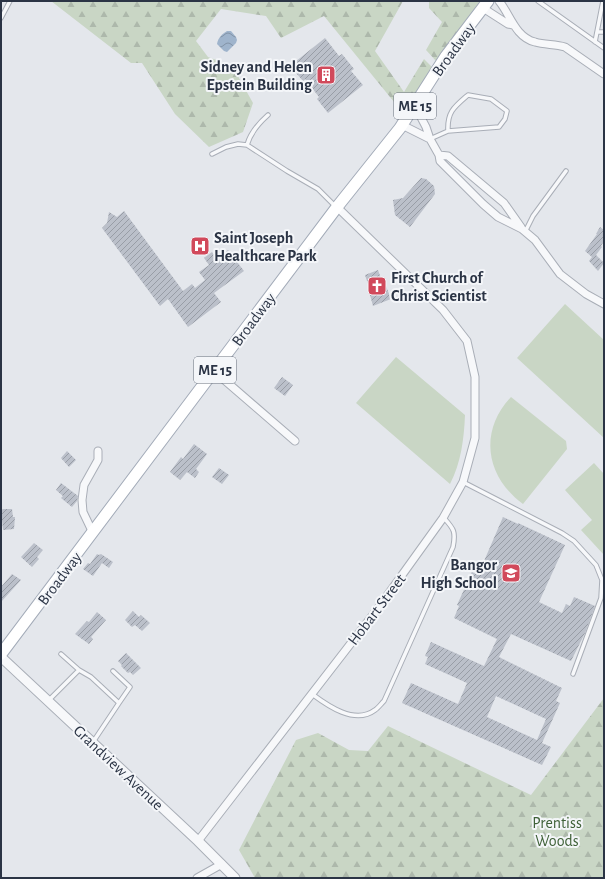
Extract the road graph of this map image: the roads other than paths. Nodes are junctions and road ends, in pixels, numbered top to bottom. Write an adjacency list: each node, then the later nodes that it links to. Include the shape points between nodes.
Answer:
1 (10, 1): 6 (lane)
2 (498, 1): 7 (street)
3 (538, 1): 10 (lane)
4 (603, 1): 8 (lane)
5 (486, 5): 7 (street, via 508,24); 13 (main road, Broadway / ME 15, via 446,56)
6 (1, 18)
7 (513, 24): 12 (street, via 519,32 534,42 565,47)
8 (597, 32): 9 (lane); 10 (lane)
9 (604, 32)
10 (595, 42): 11 (lane)
11 (604, 48)
12 (604, 74)
13 (415, 106): 15 (main road, Broadway / ME 15); 17 (street)
14 (268, 115): 18 (lane, via 261,121)
15 (402, 125): 17 (street); 22 (main road, Broadway / ME 15)
16 (448, 131): 16 (lane, via 499,127 507,111 491,99 468,95 455,106 448,120); 17 (lane)
17 (430, 139): 20 (street)
18 (247, 145): 19 (lane, via 226,147); 22 (lane, via 318,189)
19 (212, 154)
20 (439, 154): 23 (street, via 448,156 504,203); 23 (street, via 440,161 483,204 498,217)
21 (566, 171): 23 (lane)
22 (337, 207): 25 (main road, Broadway / ME 15); 28 (street, Hobart Street, via 443,310 467,341 475,377 475,438)
23 (524, 231): 24 (street, via 540,245 560,274)
24 (604, 304)
25 (214, 371): 26 (street); 30 (main road, Broadway / ME 15)
26 (295, 441)
27 (98, 451): 30 (street, via 98,460 84,485 82,500 82,512)
28 (463, 482): 29 (street, Hobart Street); 35 (lane, via 562,533 574,541 596,564 602,580 602,598)
29 (443, 518): 36 (street, Hobart Street); 36 (lane, via 452,527 455,536 453,547 384,701 375,711 358,716 339,711)
30 (93, 533): 32 (main road, Broadway / ME 15)
31 (61, 654): 33 (lane)
32 (1, 656): 37 (street, Grandview Avenue)
33 (79, 670): 37 (lane); 38 (lane, via 91,677)
34 (113, 671): 38 (lane, via 130,687)
35 (573, 674)
36 (312, 694): 40 (street, Hobart Street)
37 (48, 701): 39 (street, Grandview Avenue)
38 (119, 703): 39 (lane)
39 (93, 742): 40 (street, Grandview Avenue)
40 (198, 841): 41 (street, Grandview Avenue)
41 (222, 864): 42 (street); 43 (street, Grandview Avenue)
42 (197, 878)
43 (235, 878)

